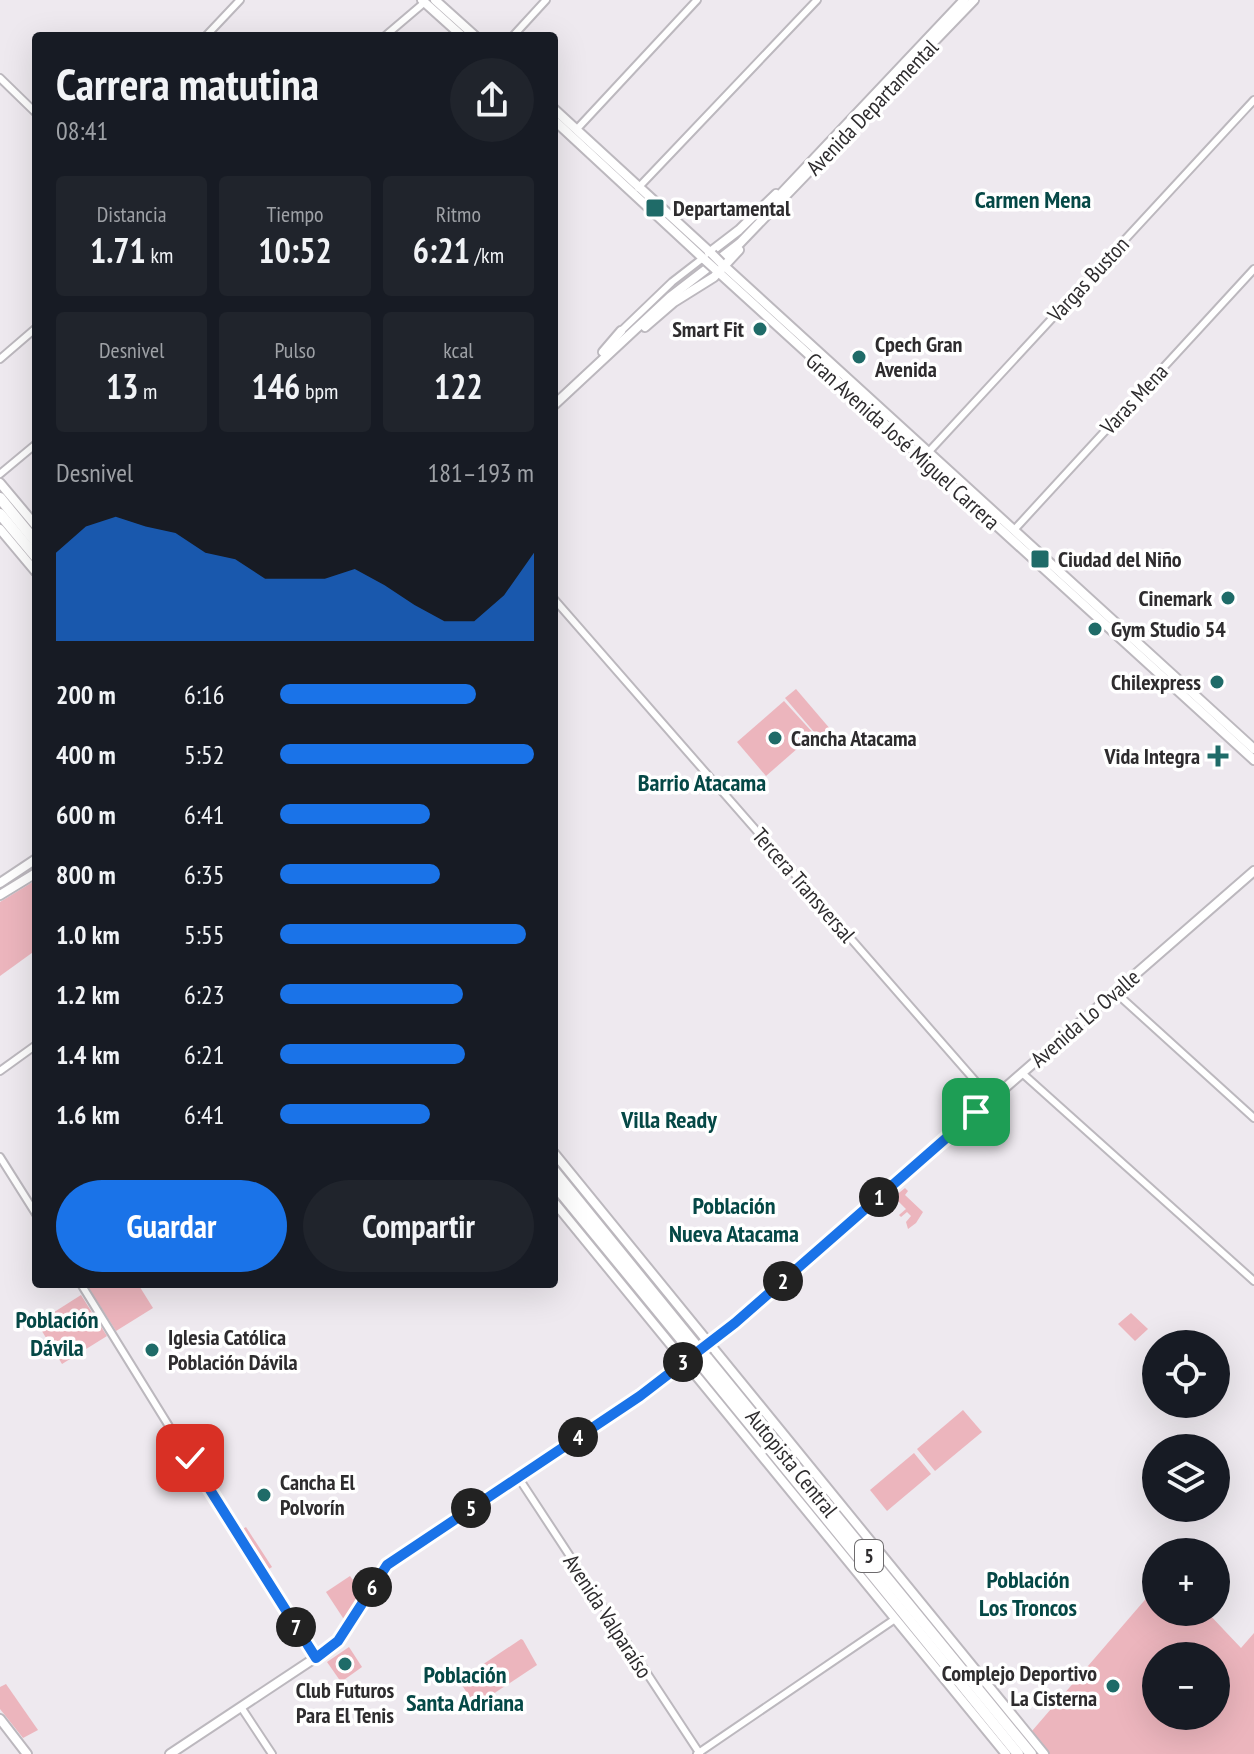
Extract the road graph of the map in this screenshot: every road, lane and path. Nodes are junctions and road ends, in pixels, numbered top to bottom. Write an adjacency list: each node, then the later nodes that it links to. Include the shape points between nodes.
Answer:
1 (240, 0): 9 (street)
2 (435, 0): 12 (main road)
3 (546, 0): 13 (street)
4 (697, 0): 19 (street)
5 (817, 0): 21 (street)
6 (964, 0): 20 (main road, Avenida Departamental)
7 (974, 0): 20 (main road, Avenida Departamental)
8 (423, 1): 10 (street); 11 (main road)
9 (210, 32)
10 (389, 32)
11 (458, 32)
12 (471, 32)
13 (517, 32)
14 (0, 78): 16 (street)
15 (1254, 100): 32 (street, Vargas Buston)
16 (32, 109)
17 (558, 114): 19 (main road, Gran Avenida José Miguel Carrera)
18 (558, 123): 19 (main road, Gran Avenida José Miguel Carrera)
19 (574, 134): 21 (main road, Gran Avenida José Miguel Carrera)
20 (804, 172): 22 (main road); 23 (main road, via 790,196); 26 (main road, Avenida Departamental, via 740,243); 27 (main road, Avenida Departamental, via 736,242)
21 (636, 191): 22 (main road, Gran Avenida José Miguel Carrera)
22 (707, 256): 23 (main road, Gran Avenida José Miguel Carrera, bridge); 26 (street, Avenida Departamental, via 672,282)
23 (720, 268): 26 (main road, via 649,324); 32 (main road, Gran Avenida José Miguel Carrera)
24 (1254, 269): 40 (street, Varas Mena)
25 (32, 331): 28 (street)
26 (624, 334): 27 (main road); 30 (main road, Avenida Departamental)
27 (603, 352): 29 (main road, Avenida Departamental)
28 (0, 359)
29 (558, 394)
30 (558, 401)
31 (32, 447): 33 (street)
32 (926, 455): 39 (main road, Gran Avenida José Miguel Carrera); 40 (main road, Gran Avenida José Miguel Carrera)
33 (0, 474)
34 (0, 483): 37 (main road)
35 (0, 498): 41 (highway)
36 (0, 514): 42 (highway)
37 (32, 521)
38 (0, 529): 43 (main road)
39 (1002, 530): 40 (main road); 46 (main road, Gran Avenida José Miguel Carrera)
40 (1014, 530): 45 (main road, Gran Avenida José Miguel Carrera)
41 (32, 537)
42 (32, 552)
43 (32, 567)
44 (558, 604): 58 (street, Tercera Transversal)
45 (1106, 613): 46 (main road); 47 (main road, Gran Avenida José Miguel Carrera)
46 (1095, 615): 48 (main road, Gran Avenida José Miguel Carrera)
47 (1254, 749)
48 (1254, 760)
49 (32, 862): 52 (main road)
50 (1254, 871): 54 (main road, Avenida Lo Ovalle)
51 (32, 875): 53 (main road)
52 (0, 883)
53 (0, 895)
54 (1115, 992): 57 (main road, Avenida Lo Ovalle); 59 (street)
55 (32, 1048): 56 (street)
56 (0, 1071)
57 (1022, 1073): 58 (main road, Avenida Lo Ovalle); 66 (street)
58 (991, 1099): 68 (main road, Avenida Lo Ovalle)
59 (1254, 1118)
60 (0, 1157): 65 (street)
61 (558, 1158): 68 (main road)
62 (558, 1176): 69 (highway, Autopista Central / 5)
63 (558, 1189): 69 (highway, Autopista Central / 5)
64 (558, 1207): 71 (main road)
65 (32, 1208)
66 (1254, 1281)
67 (83, 1288): 74 (street)
68 (711, 1344): 71 (main road, Avenida Lo Ovalle); 84 (main road)
69 (694, 1349): 70 (highway, Autopista Central / 5, bridge)
70 (703, 1361): 82 (highway, Autopista Central / 5); 83 (highway, Autopista Central / 5)
71 (685, 1364): 72 (main road, Avenida Lo Ovalle); 73 (main road)
72 (518, 1477): 74 (main road, Avenida Lo Ovalle, via 387,1565 338,1641); 80 (street, Avenida Valparaíso)
73 (895, 1619): 80 (street); 81 (main road)
74 (316, 1658): 75 (main road, Avenida Lo Ovalle)
75 (241, 1707): 78 (main road, Avenida Lo Ovalle); 79 (street)
76 (0, 1719): 77 (main road)
77 (27, 1754)
78 (170, 1754)
79 (272, 1754)
80 (699, 1754)
81 (1006, 1754)
82 (1018, 1754)
83 (1031, 1754)
84 (1044, 1754)

